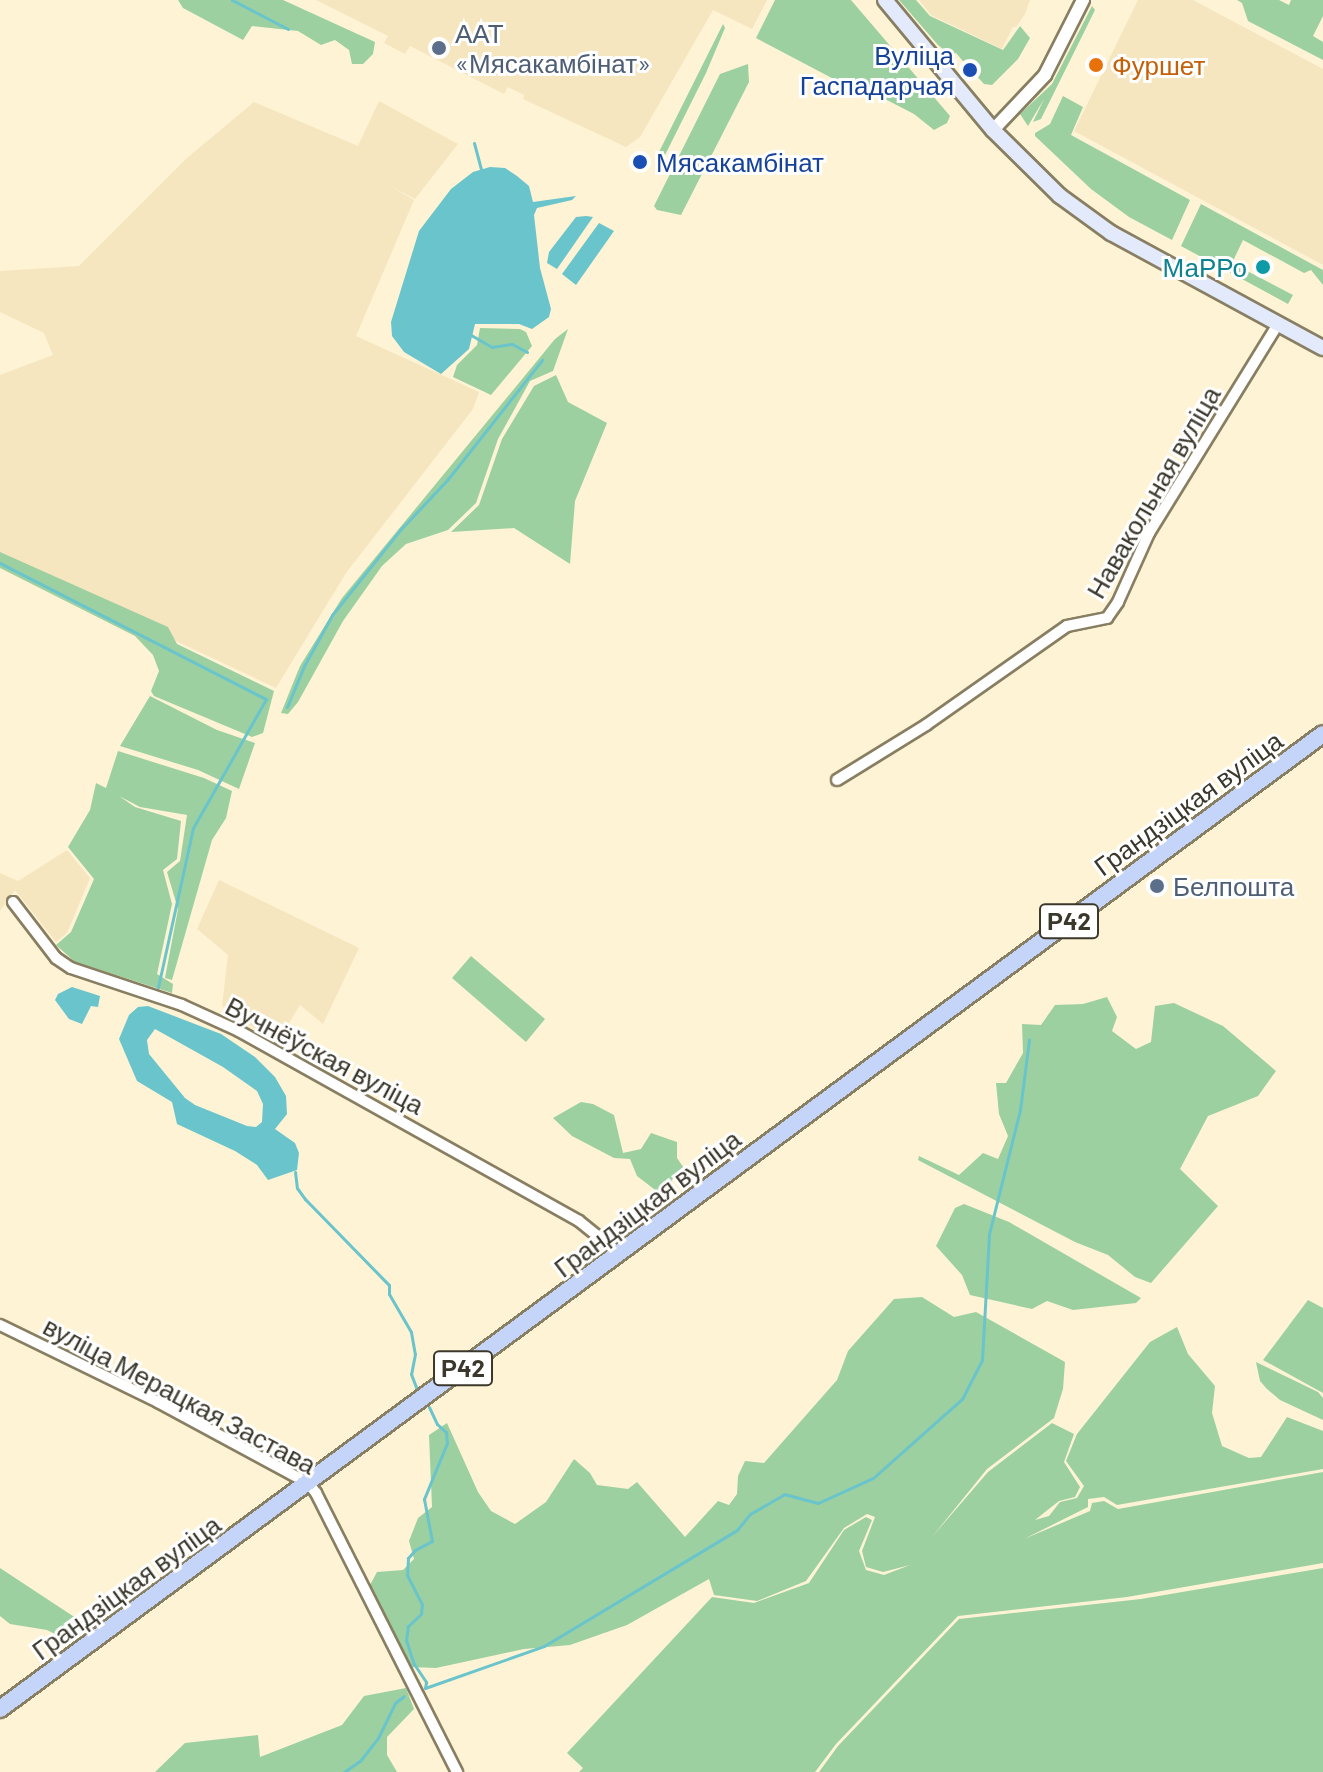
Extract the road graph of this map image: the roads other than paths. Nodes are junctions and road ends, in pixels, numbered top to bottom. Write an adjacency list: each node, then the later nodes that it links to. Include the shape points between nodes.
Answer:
1 (885, 0): 3 (main road)
2 (1083, 0): 3 (street, via 1045,75)
3 (993, 130): 4 (main road, via 1040,179 1111,233)
4 (1278, 324): 5 (main road); 7 (street, Навакольная вуліца, via 1149,533 1107,618 1067,626)
5 (1323, 348)
6 (1323, 734): 9 (main road, Грандзіцкая вуліца / Р42)
7 (837, 780)
8 (13, 902): 9 (street, Вучнёўская вуліца, via 56,958 71,968 182,1005 239,1031 567,1214)
9 (620, 1254): 11 (main road, Грандзіцкая вуліца / Р42)
10 (0, 1325): 11 (street, вуліца Мерацкая Застава)
11 (308, 1483): 12 (main road, Грандзіцкая вуліца / Р42); 13 (street, вуліца Мерацкая Застава)
12 (0, 1709)
13 (457, 1772)

